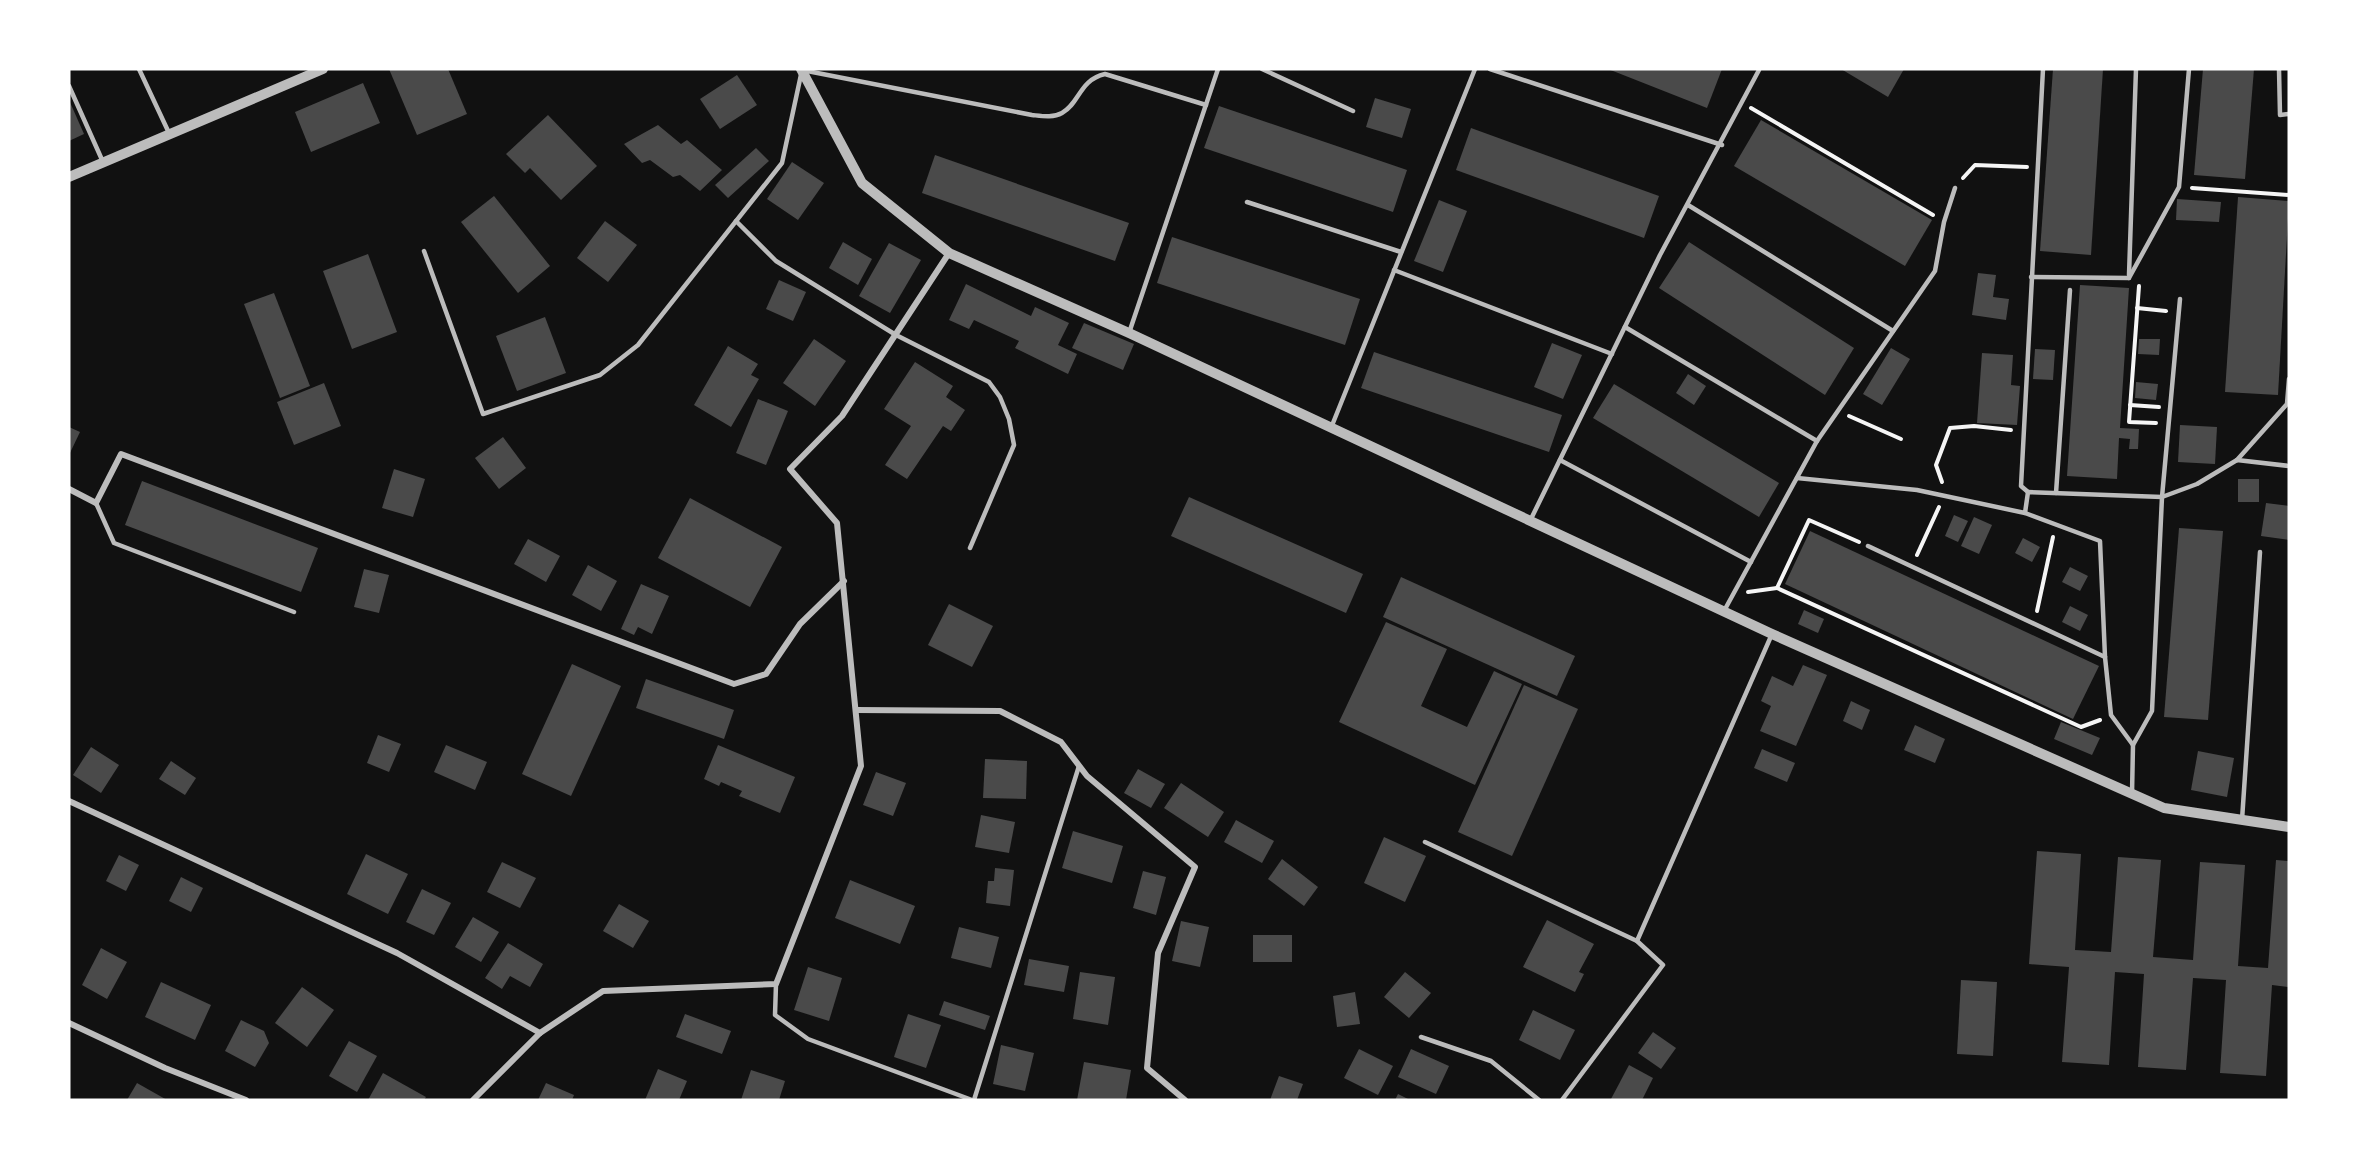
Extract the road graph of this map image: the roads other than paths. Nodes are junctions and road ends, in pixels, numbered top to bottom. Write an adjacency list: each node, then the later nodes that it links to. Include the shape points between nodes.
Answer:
1 (139, 69): 17 (lane)
2 (323, 69): 17 (street)
3 (1218, 69): 14 (lane)
4 (1262, 69): 15 (lane)
5 (1475, 69): 26 (lane)
6 (1490, 69): 18 (lane)
7 (2043, 69): 29 (lane)
8 (2136, 69): 30 (lane)
9 (2188, 69): 30 (lane, via 2179,187)
10 (2279, 69): 16 (lane, via 2280,115)
11 (801, 70): 14 (lane, via 1032,115 1063,113 1094,76 1105,74); 24 (lane, via 782,163); 27 (street, via 862,183)
12 (1759, 70): 18 (lane)
13 (69, 86): 19 (lane)
14 (1206, 105): 35 (lane)
15 (1353, 111)
16 (2289, 114)
17 (169, 133): 19 (street)
18 (1722, 144): 23 (lane)
19 (103, 162): 20 (street)
20 (69, 177)
21 (1955, 188): 34 (lane, via 1935,271)
22 (1247, 202): 26 (lane)
23 (1688, 205): 33 (lane); 34 (lane)
24 (736, 221): 25 (lane, via 638,345 600,375 483,414); 36 (lane, via 776,261)
25 (424, 251)
26 (1401, 252): 28 (lane)
27 (949, 253): 35 (street); 36 (street)
28 (1394, 270): 37 (lane); 39 (lane)
29 (2031, 277): 30 (lane); 46 (lane, via 2021,486)
30 (2129, 278)
31 (2070, 290): 47 (lane)
32 (2180, 299): 48 (lane)
33 (1625, 327): 37 (lane); 40 (lane)
34 (1893, 331): 40 (lane)
35 (1129, 333): 39 (street)
36 (896, 335): 53 (lane, via 989,382 1009,419 1014,445); 56 (street, via 842,416 790,469 837,523)
37 (1612, 354): 41 (lane)
38 (2289, 379): 42 (lane, via 2287,404)
39 (1331, 429): 51 (street)
40 (1817, 441): 44 (lane)
41 (1560, 460): 51 (lane); 55 (lane)
42 (2236, 460): 43 (lane); 48 (lane, via 2197,484)
43 (2289, 466)
44 (1797, 478): 50 (lane, via 1917,490); 55 (lane)
45 (69, 489): 49 (street)
46 (2028, 492): 47 (lane); 50 (lane)
47 (2056, 493): 48 (lane)
48 (2162, 497): 62 (lane, via 2152,711)
49 (96, 503): 56 (street, via 121,454 734,684 766,674 800,624); 58 (lane, via 114,543)
50 (2025, 513): 60 (lane, via 2100,541)
51 (1530, 521): 57 (street)
52 (1868, 546): 60 (lane)
53 (970, 548)
54 (2260, 552): 66 (lane)
55 (1751, 562): 57 (lane)
56 (844, 581): 61 (street)
57 (1724, 611): 59 (street)
58 (294, 612)
59 (1772, 634): 64 (street); 69 (lane)
60 (2105, 657): 62 (lane, via 2111,715)
61 (856, 710): 63 (street, via 1000,711 1061,742); 70 (street, via 861,766)
62 (2133, 745): 64 (lane)
63 (1079, 766): 76 (lane); 77 (street, via 1195,867 1158,953 1147,1068)
64 (2132, 794): 66 (street, via 2164,808)
65 (69, 801): 72 (street, via 397,953)
66 (2242, 820): 67 (street)
67 (2289, 827)
68 (1425, 842): 69 (lane)
69 (1636, 941): 79 (lane, via 1663,965)
70 (776, 984): 72 (street, via 603,991); 76 (lane, via 775,1015 808,1039)
71 (69, 1023): 74 (street)
72 (540, 1033): 75 (street)
73 (1421, 1037): 78 (lane, via 1491,1061)
74 (246, 1100)
75 (473, 1100)
76 (973, 1100)
77 (1185, 1100)
78 (1539, 1100)
79 (1562, 1100)

